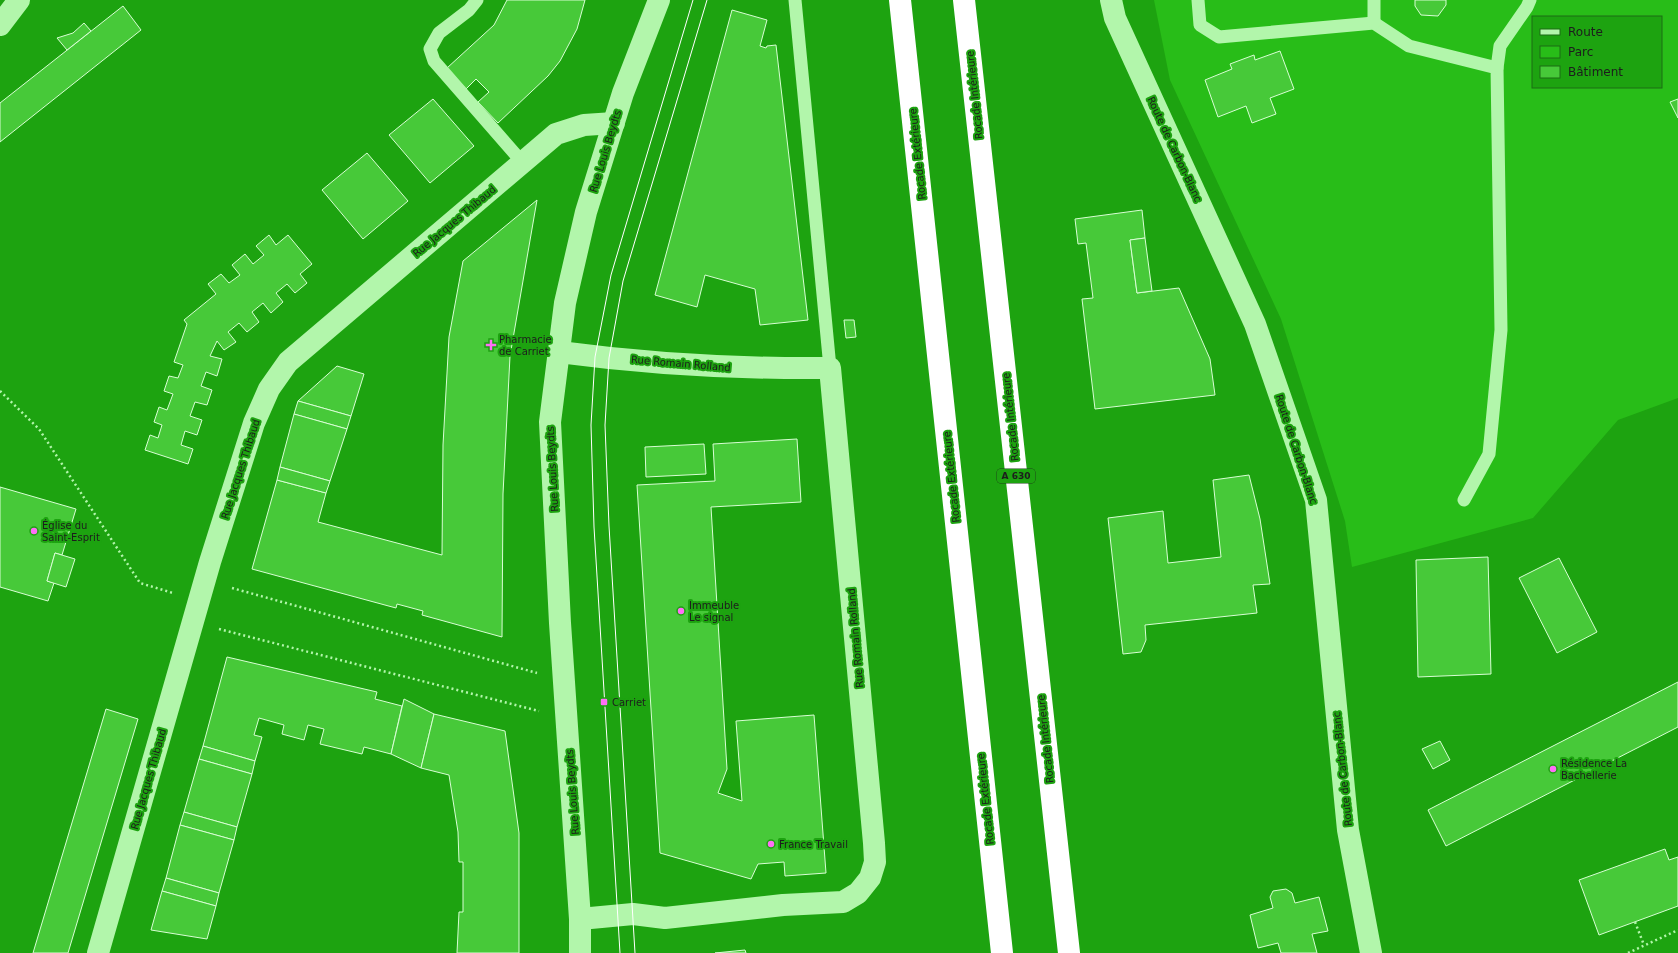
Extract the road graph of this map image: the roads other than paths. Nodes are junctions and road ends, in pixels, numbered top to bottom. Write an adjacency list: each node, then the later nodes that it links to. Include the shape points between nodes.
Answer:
1 (19, 0): 12 (street)
2 (477, 0): 15 (lane, via 469,10 440,33 430,49 434,61)
3 (659, 0): 14 (street, Rue Louis Beydts)
4 (795, 0): 17 (lane)
5 (900, 0): 22 (highway, Rocade Extérieure)
6 (964, 0): 23 (highway, Rocade Intérieure / A 630)
7 (1111, 0): 24 (street, Route de Carbon-Blanc, via 1115,18 1255,324 1316,500 1348,830)
8 (1198, 0): 11 (lane, via 1200,25 1219,37)
9 (1374, 0): 11 (lane)
10 (1530, 0): 13 (lane, via 1500,46)
11 (1374, 23): 13 (lane, via 1409,46)
12 (0, 25)
13 (1496, 68): 18 (lane, via 1501,330 1490,454)
14 (614, 123): 15 (street, Rue Jacques Thibaud, via 584,125 556,134); 16 (street, Rue Louis Beydts, via 586,212 565,303)
15 (523, 163): 20 (street, Rue Jacques Thibaud, via 288,362 269,389 254,422 199,600)
16 (559, 352): 17 (street, Rue Romain Rolland, via 735,368); 19 (street, Rue Louis Beydts, via 550,422)
17 (830, 368): 19 (street, Rue Romain Rolland, via 874,843 875,862 870,878 858,892 843,902 783,905 665,918 633,914)
18 (1464, 500)
19 (580, 919): 21 (street, Rue Louis Beydts)
20 (98, 953)
21 (580, 953)
22 (1002, 953)
23 (1069, 953)
24 (1371, 953)

